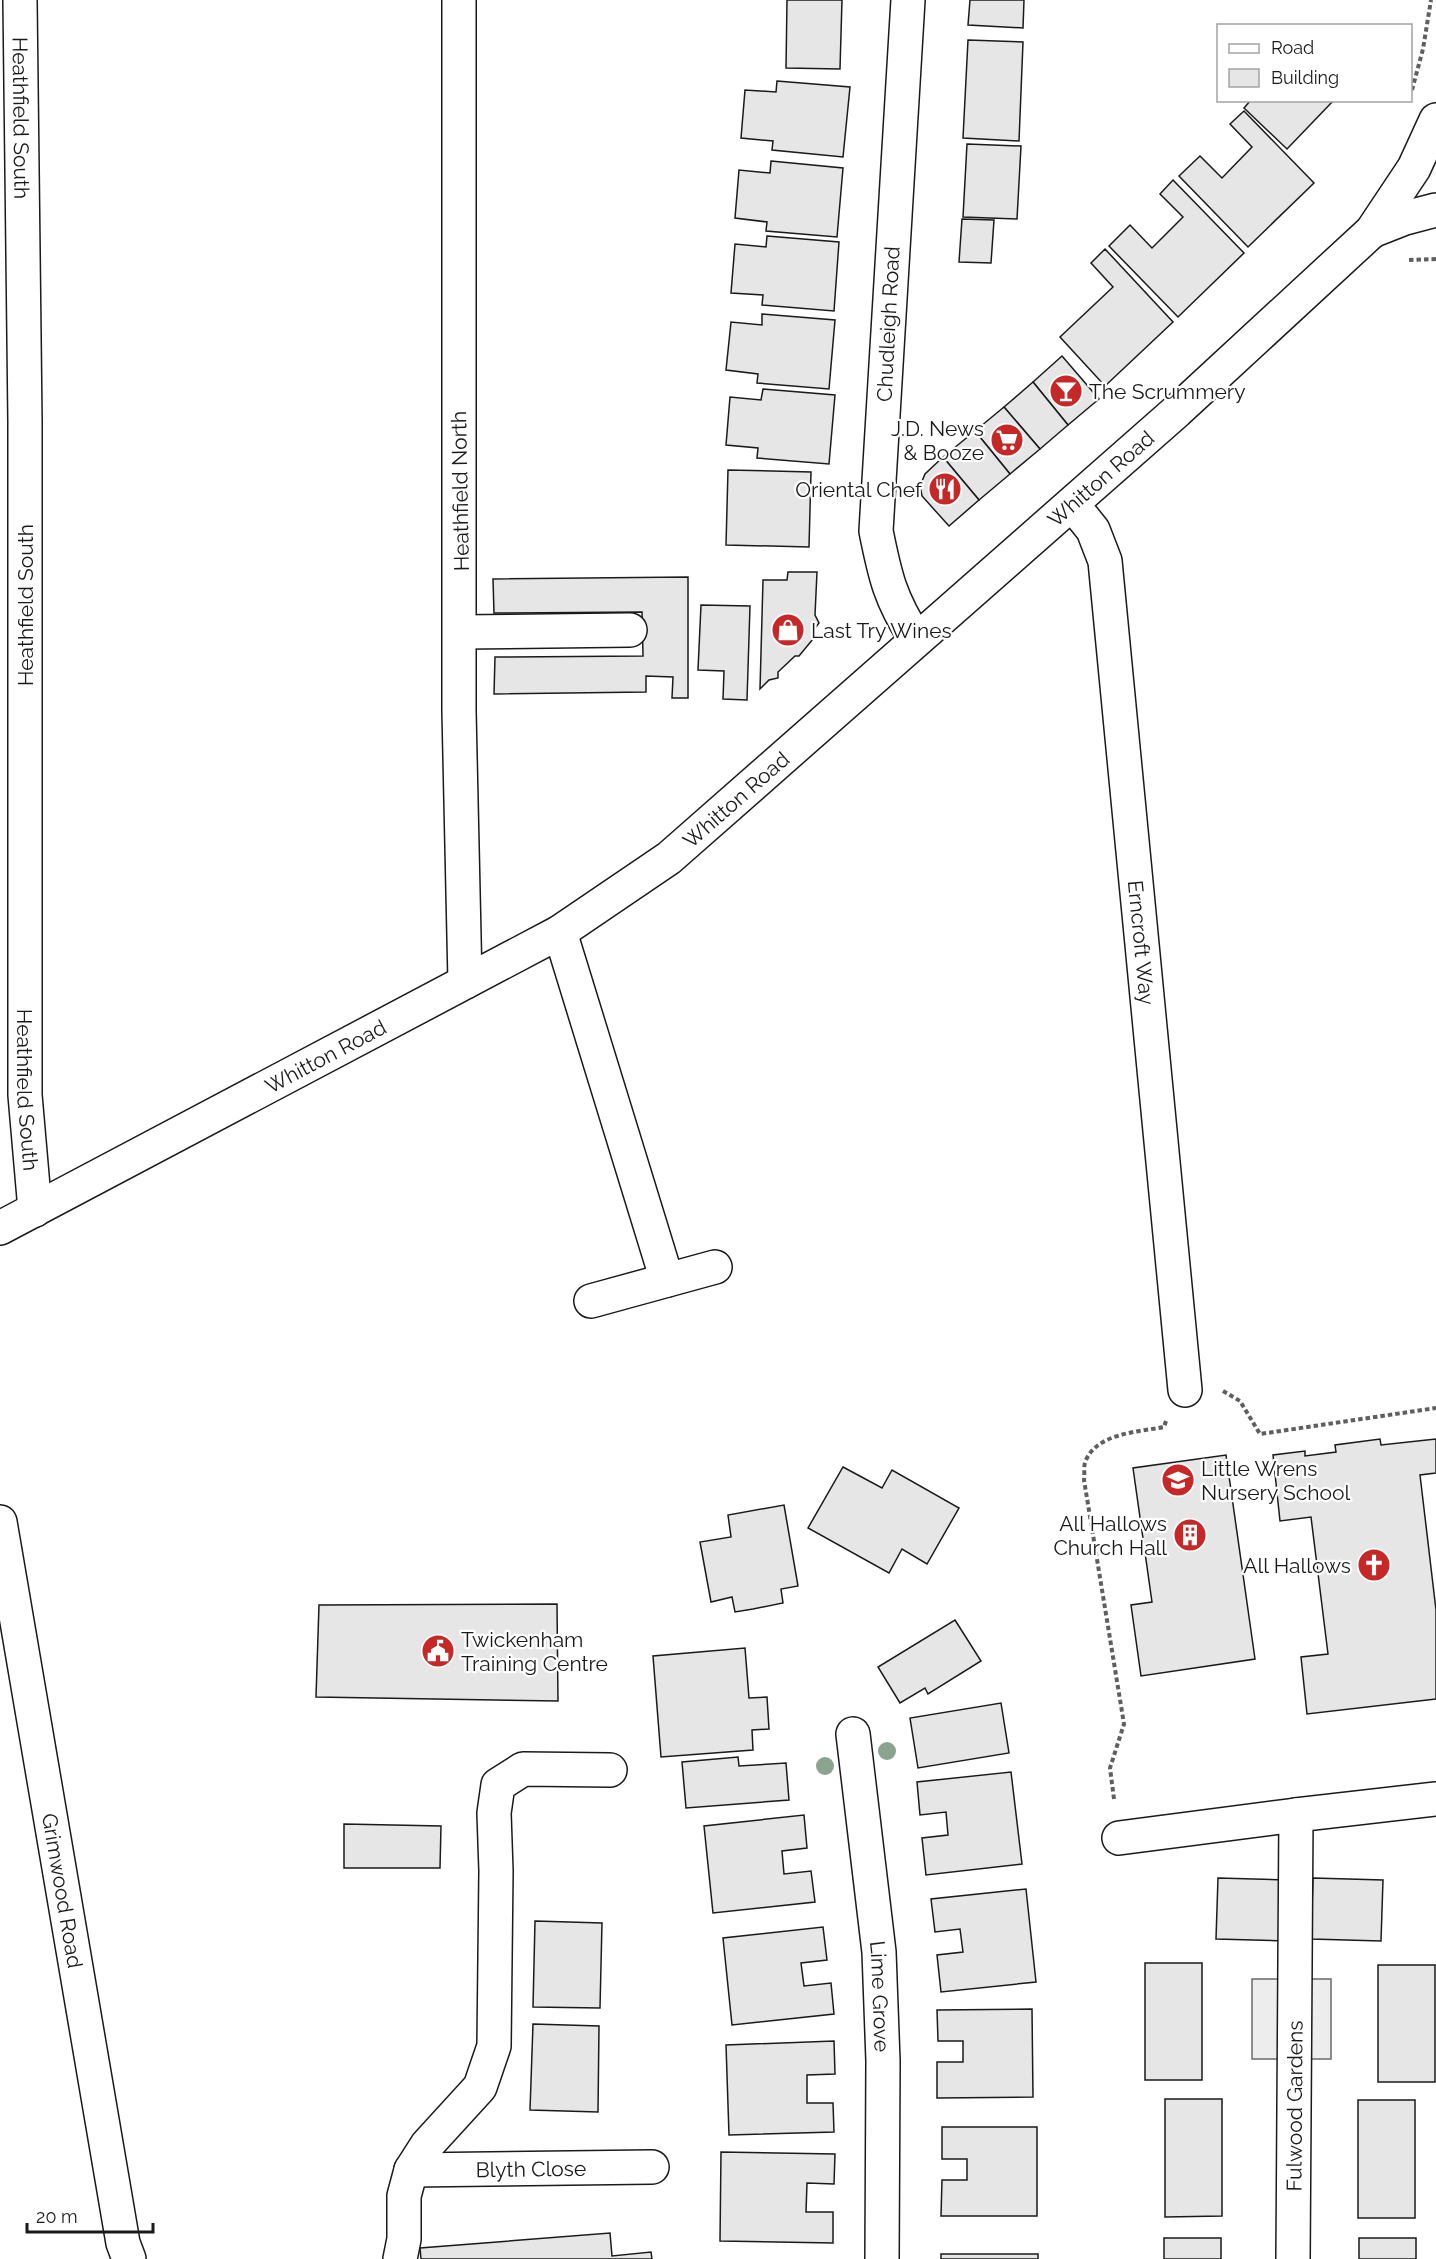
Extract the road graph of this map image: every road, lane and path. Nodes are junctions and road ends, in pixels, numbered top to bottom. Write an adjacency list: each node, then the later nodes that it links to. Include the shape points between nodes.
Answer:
1 (20, 0): 15 (street, Heathfield South, via 26,422 25,1095)
2 (459, 0): 11 (street, Heathfield North)
3 (908, 0): 12 (street, Chudleigh Road, via 876,531 896,608)
4 (1431, 0): 5 (path)
5 (1412, 86)
6 (1436, 120): 8 (street, Whitton Road, via 1414,168)
7 (1436, 210): 8 (street, Whitton Road)
8 (1372, 231): 9 (street, Whitton Road)
9 (1072, 504): 12 (street, Whitton Road); 20 (street, Erncroft Way, via 1093,530 1105,561)
10 (630, 630): 11 (street)
11 (461, 632): 14 (street, Heathfield North)
12 (916, 639): 13 (street, Whitton Road, via 669,858)
13 (560, 932): 14 (street, Whitton Road); 18 (street)
14 (465, 982): 15 (street, Whitton Road)
15 (35, 1210): 16 (street, Whitton Road)
16 (0, 1228)
17 (715, 1267): 18 (street)
18 (667, 1280): 19 (street)
19 (591, 1301)
20 (1185, 1390): 21 (path, via 1214,1385 1240,1401 1260,1434); 25 (path, via 1172,1406 1164,1427 1116,1436 1098,1445 1085,1461 1084,1480 1124,1724 1110,1768)
21 (1436, 1408)
22 (0, 1522): 31 (street, Grimwood Road, via 121,2231)
23 (853, 1734): 33 (street, Lime Grove, via 879,1952)
24 (610, 1770): 30 (street, via 523,1769 498,1785 494,1813 494,2046 480,2087 427,2145)
25 (1112, 1782)
26 (1436, 1799): 27 (street)
27 (1296, 1815): 28 (street); 34 (street, Fulwood Gardens)
28 (1119, 1838)
29 (652, 2167): 30 (street, Blyth Close)
30 (411, 2170): 32 (street, via 404,2196)
31 (129, 2259)
32 (400, 2259)
33 (882, 2259)
34 (1293, 2259)

